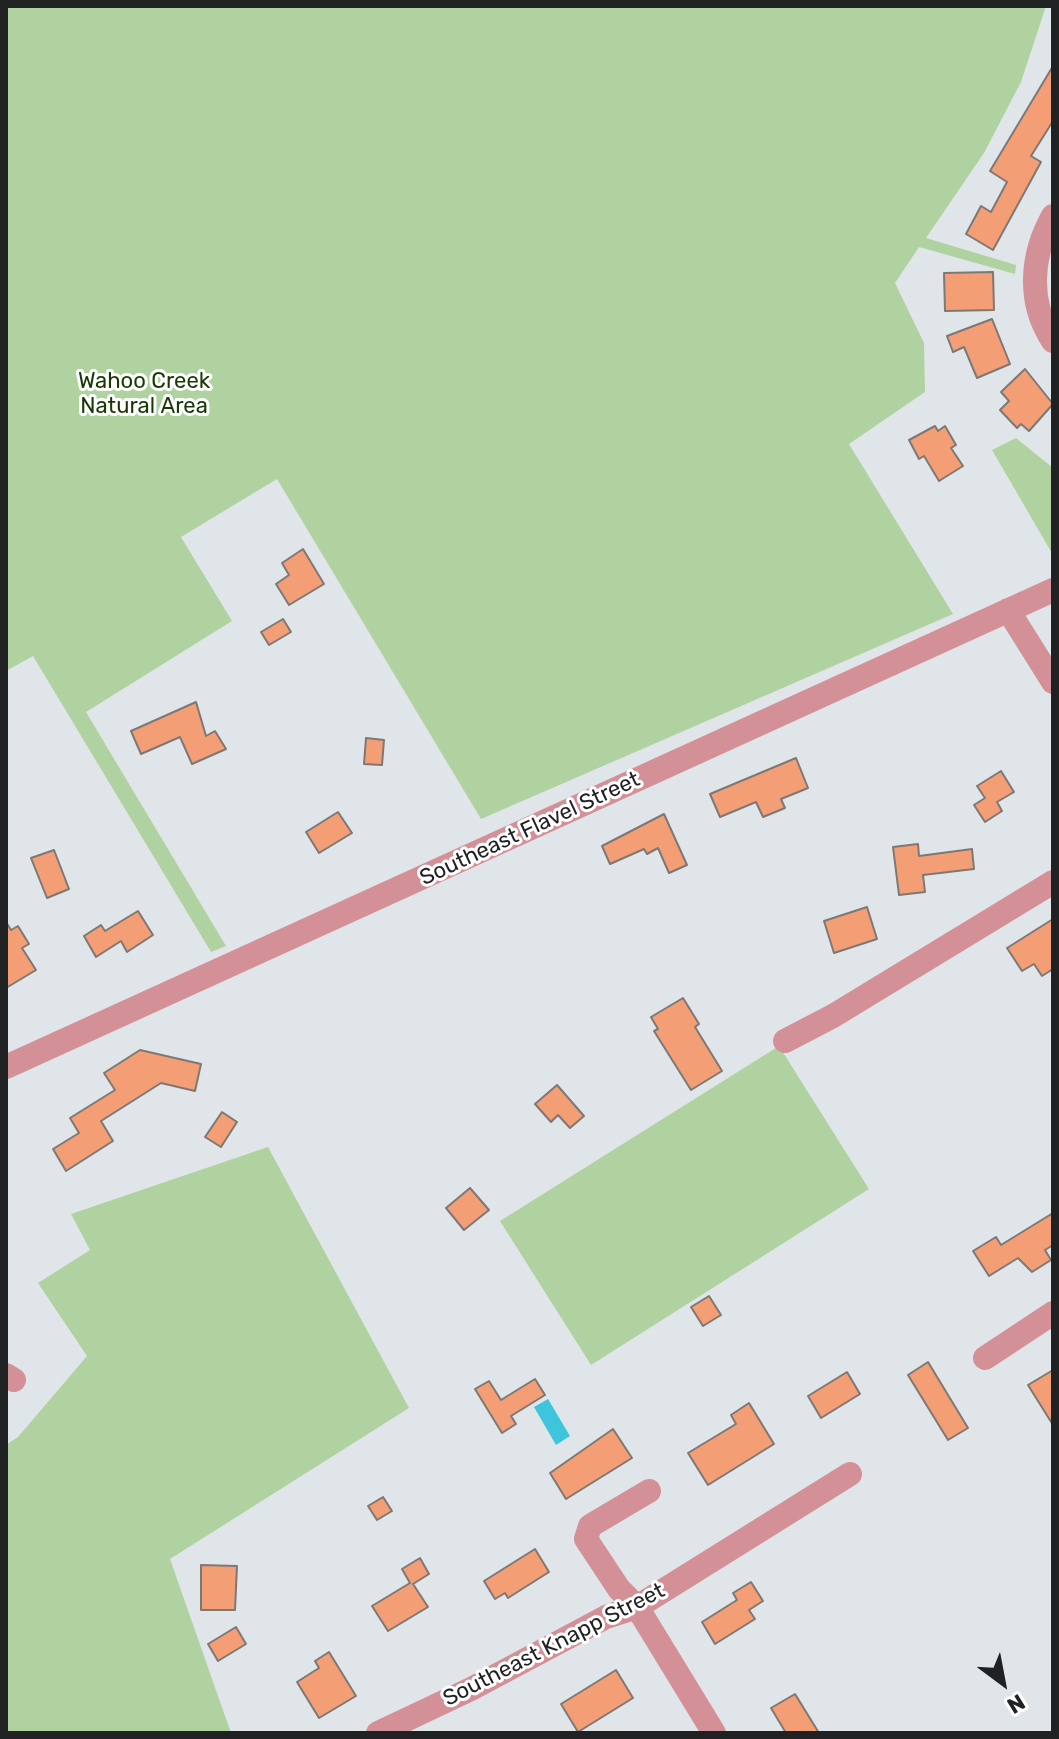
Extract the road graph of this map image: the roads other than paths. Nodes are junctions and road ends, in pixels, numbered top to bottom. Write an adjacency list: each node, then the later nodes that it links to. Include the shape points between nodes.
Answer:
1 (1053, 216): 2 (street, via 1041,237 1035,293)
2 (1053, 341)
3 (1053, 590): 4 (street, Southeast Flavel Street)
4 (1008, 610): 5 (street); 8 (street, Southeast Flavel Street)
5 (1053, 682)
6 (1053, 882): 7 (street)
7 (785, 1041)
8 (6, 1067)
9 (1053, 1313): 10 (street)
10 (985, 1358)
11 (850, 1474): 13 (street, Southeast Knapp Street)
12 (649, 1491): 13 (street, via 590,1526 586,1539)
13 (637, 1607): 14 (street, Southeast Knapp Street, via 606,1617); 15 (street)
14 (378, 1733)
15 (714, 1733)

